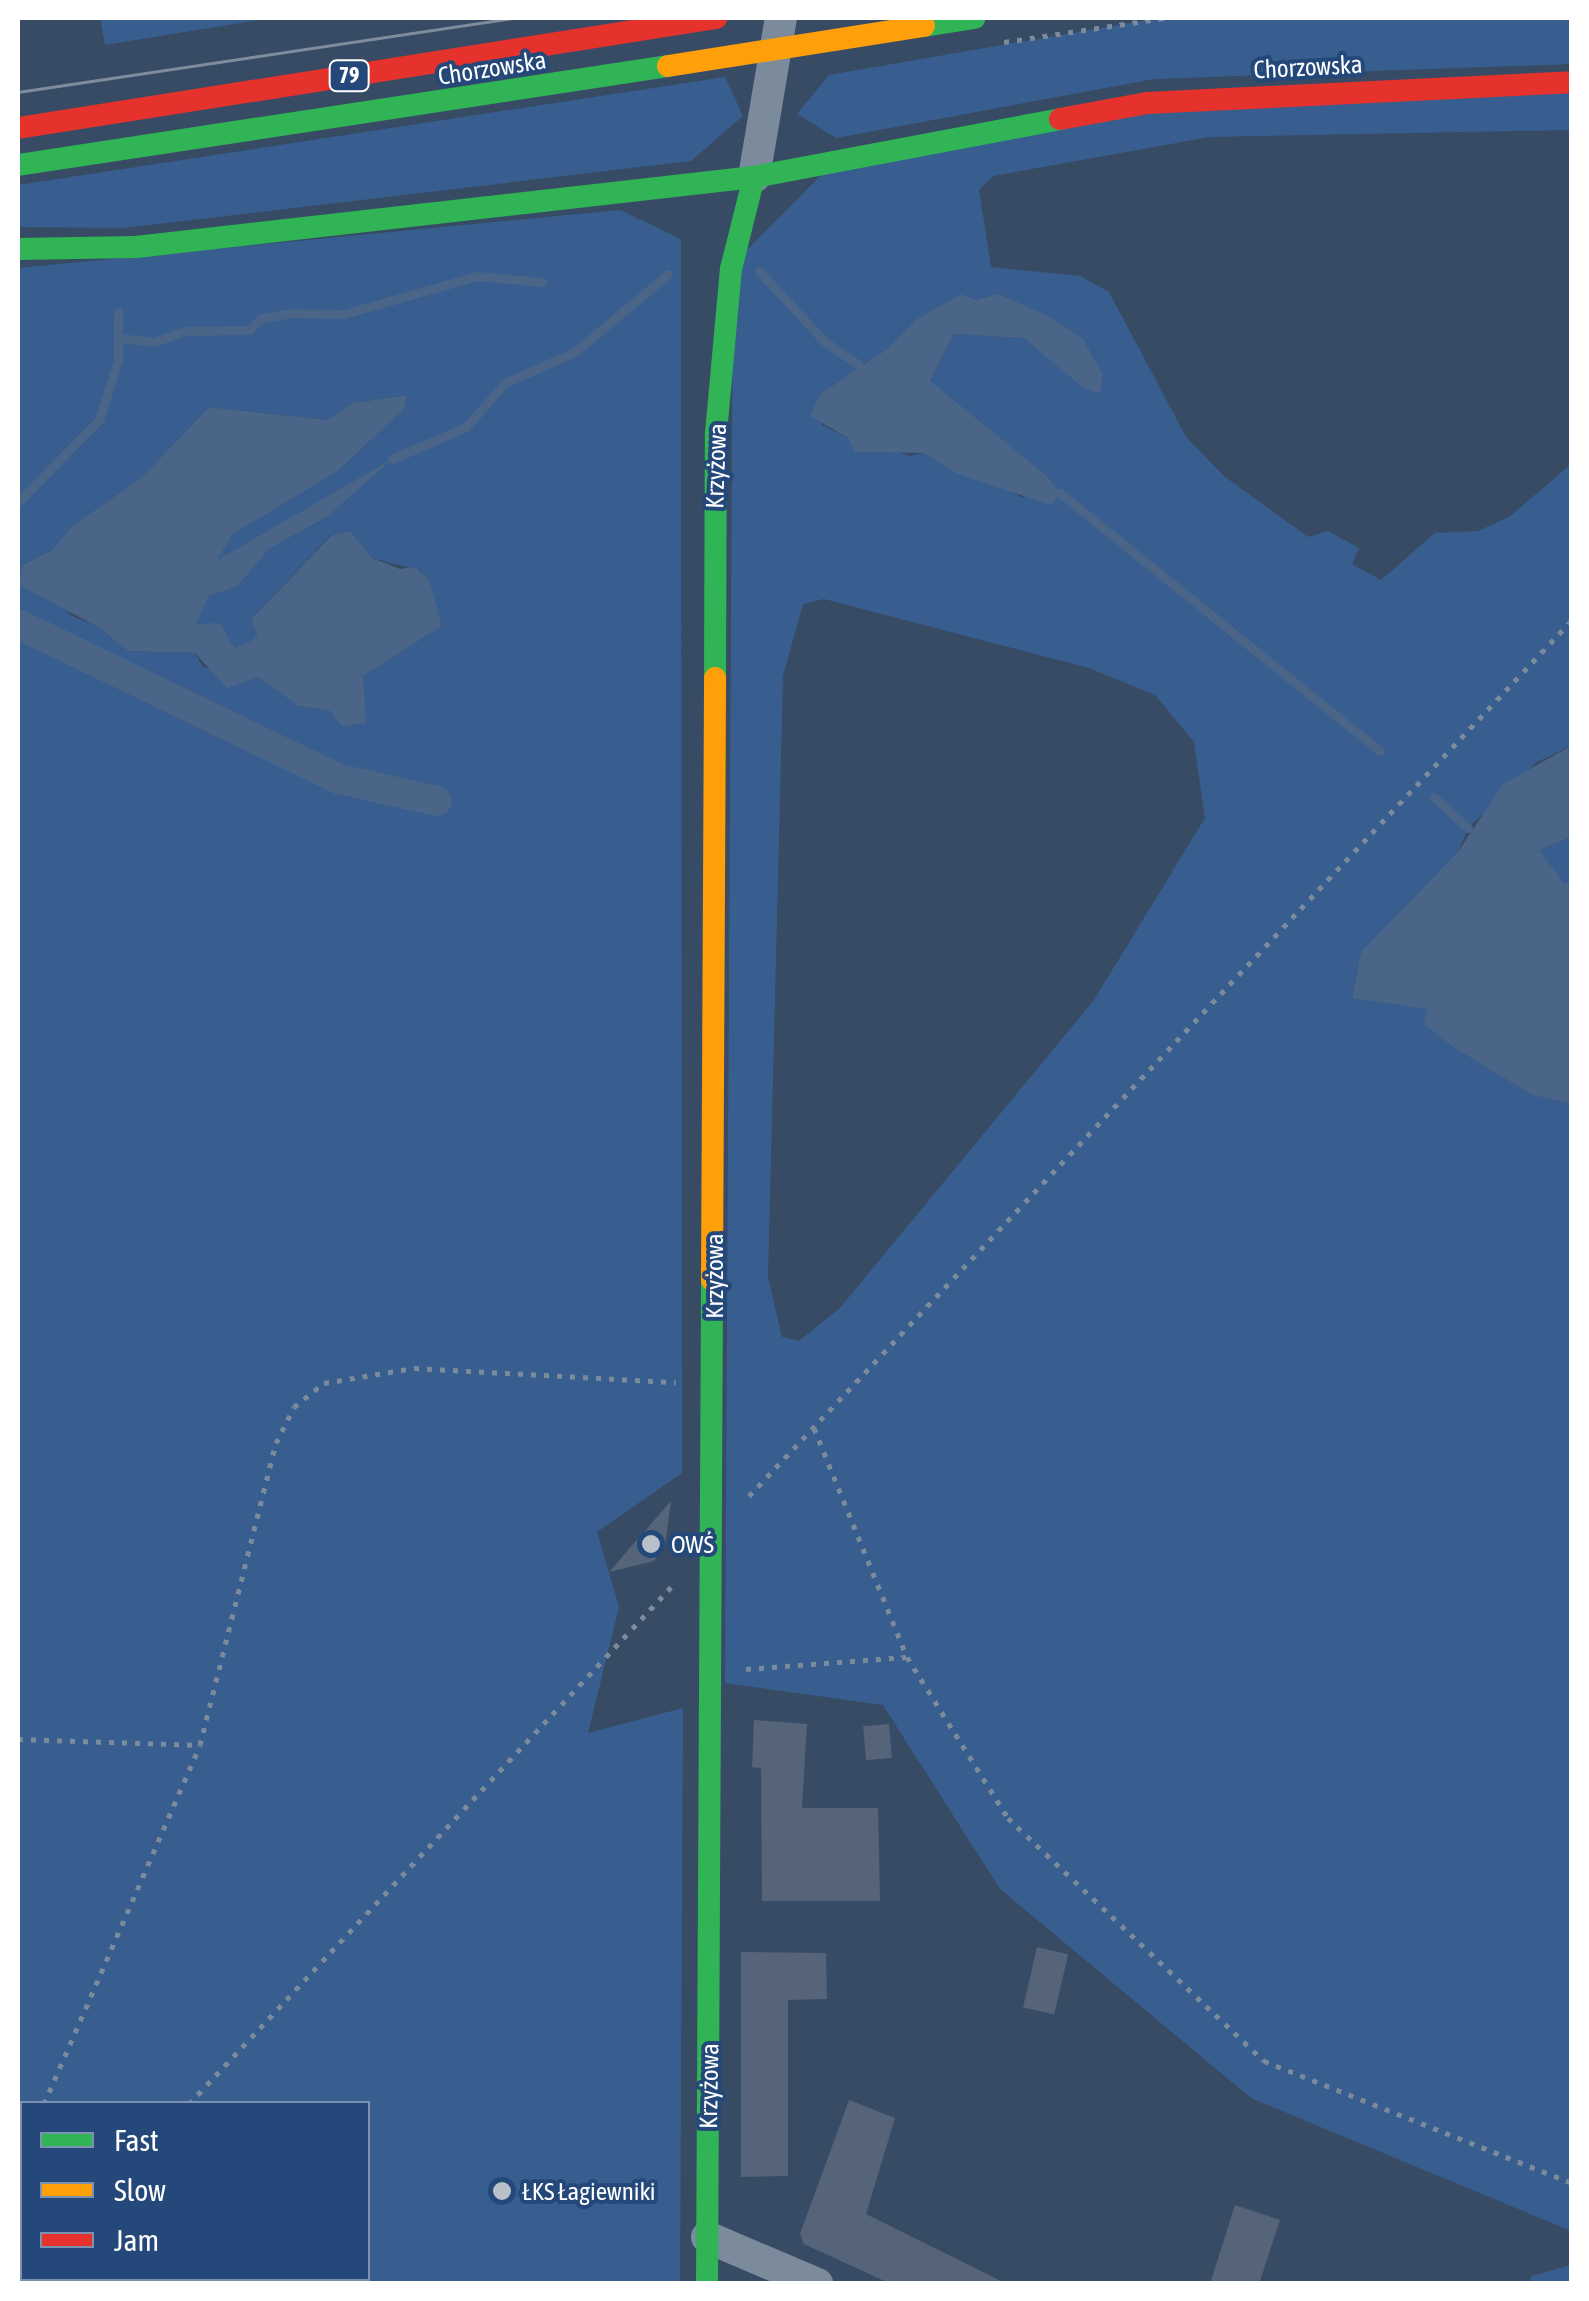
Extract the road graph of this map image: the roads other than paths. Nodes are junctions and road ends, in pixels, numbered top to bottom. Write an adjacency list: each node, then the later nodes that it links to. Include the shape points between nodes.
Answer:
1 (716, 18): 5 (street, Chorzowska / 79)
2 (781, 18): 7 (street)
3 (974, 18): 6 (street, Chorzowska / 79, bridge)
4 (1572, 82): 7 (street, Chorzowska, via 1147,102)
5 (18, 128)
6 (18, 165)
7 (754, 178): 8 (street, Chorzowska, via 136,247 58,253); 9 (street, Krzyżowa, via 731,270 714,520)
8 (18, 248)
9 (707, 2237): 10 (street, Krzyżowa); 11 (street)
10 (707, 2284)
11 (817, 2284)

